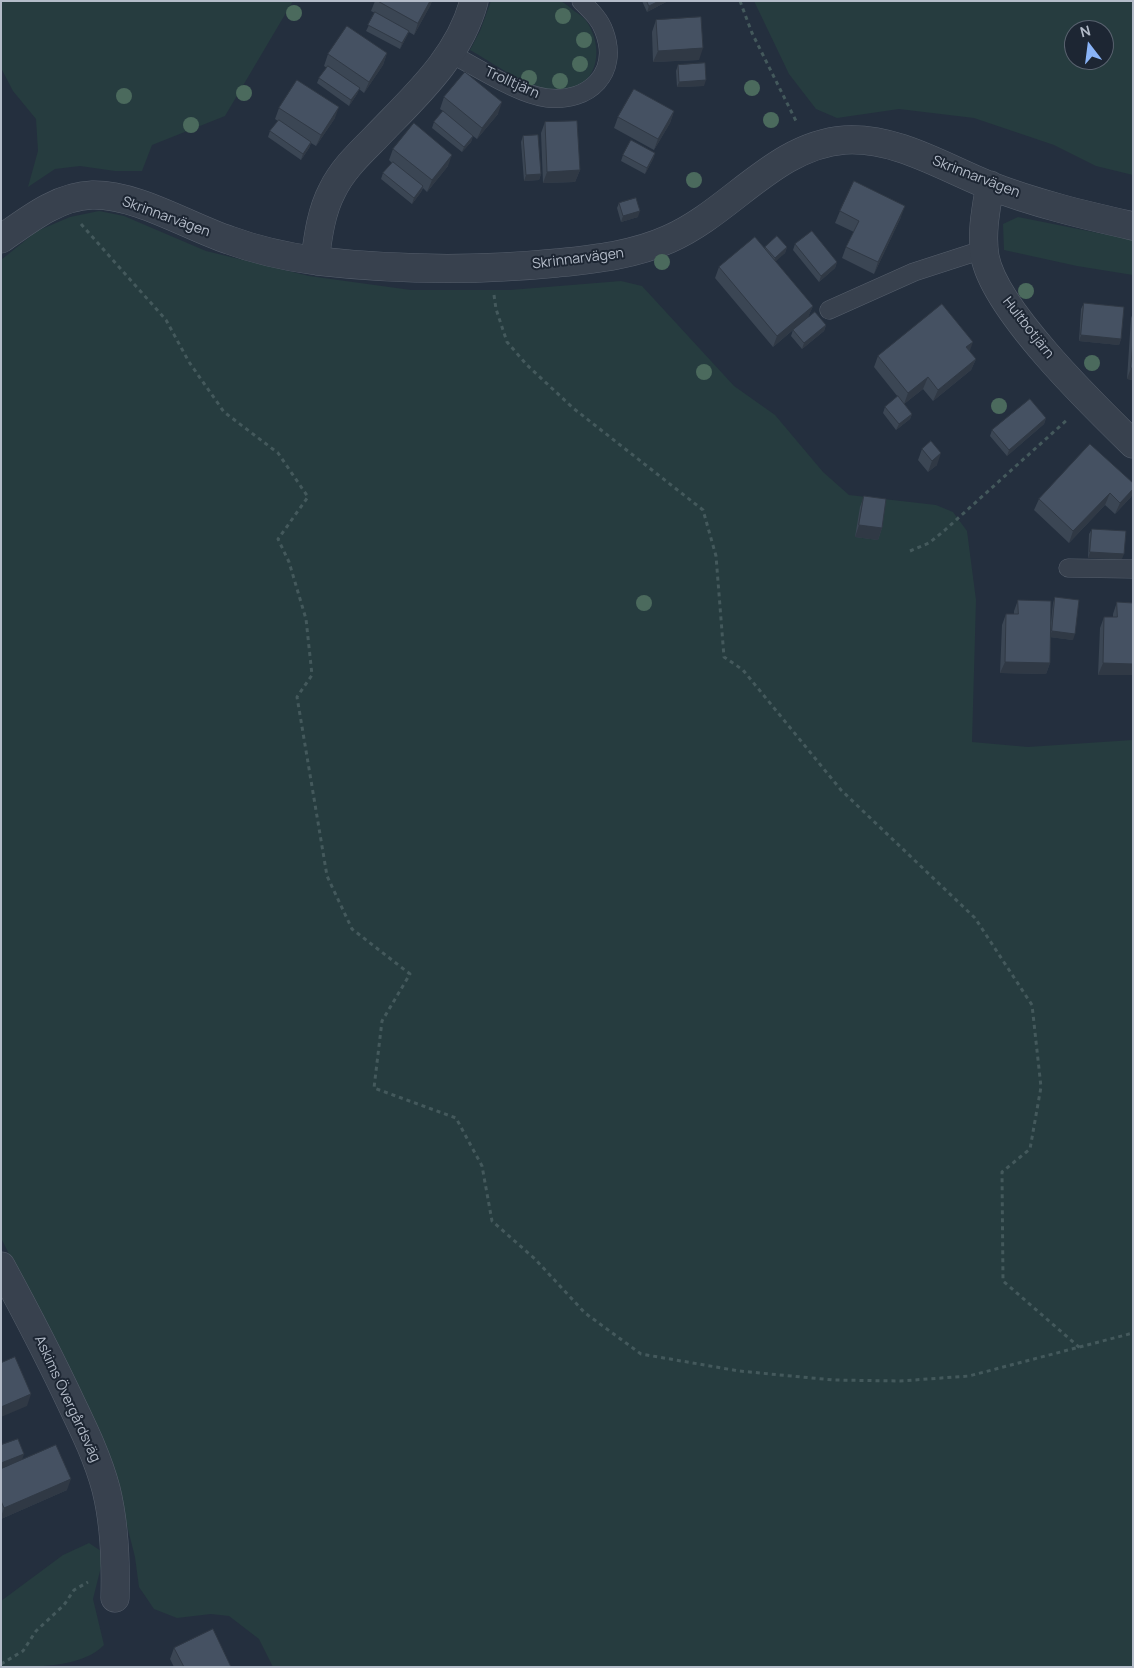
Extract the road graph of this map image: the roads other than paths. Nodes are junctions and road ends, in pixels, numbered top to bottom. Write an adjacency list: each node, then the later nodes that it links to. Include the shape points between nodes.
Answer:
1 (474, 1): 3 (street)
2 (581, 1): 3 (lane, Trolltjärn, via 604,29 608,58 604,74 594,88 582,95 566,99 527,93)
3 (451, 54): 8 (street, via 339,179 323,213)
4 (990, 186): 5 (street, Skrinnarvägen); 7 (street, Hultbotjärn, via 984,215); 8 (street, Skrinnarvägen, via 907,150 849,140 823,143 778,164 701,222 669,239 633,252 596,259 453,270)
5 (1133, 226)
6 (1, 239): 8 (street, Skrinnarvägen, via 50,207 92,195 138,204 231,241)
7 (985, 249): 9 (lane, via 914,272); 10 (street, Hultbotjärn, via 992,278 1007,305 1045,351)
8 (315, 260)
9 (829, 310)
10 (1133, 444)
11 (1068, 568): 12 (lane)
12 (1133, 569)
13 (1, 1266): 14 (street, Askims Övergårdsväg, via 95,1452 112,1527)
14 (115, 1585)

